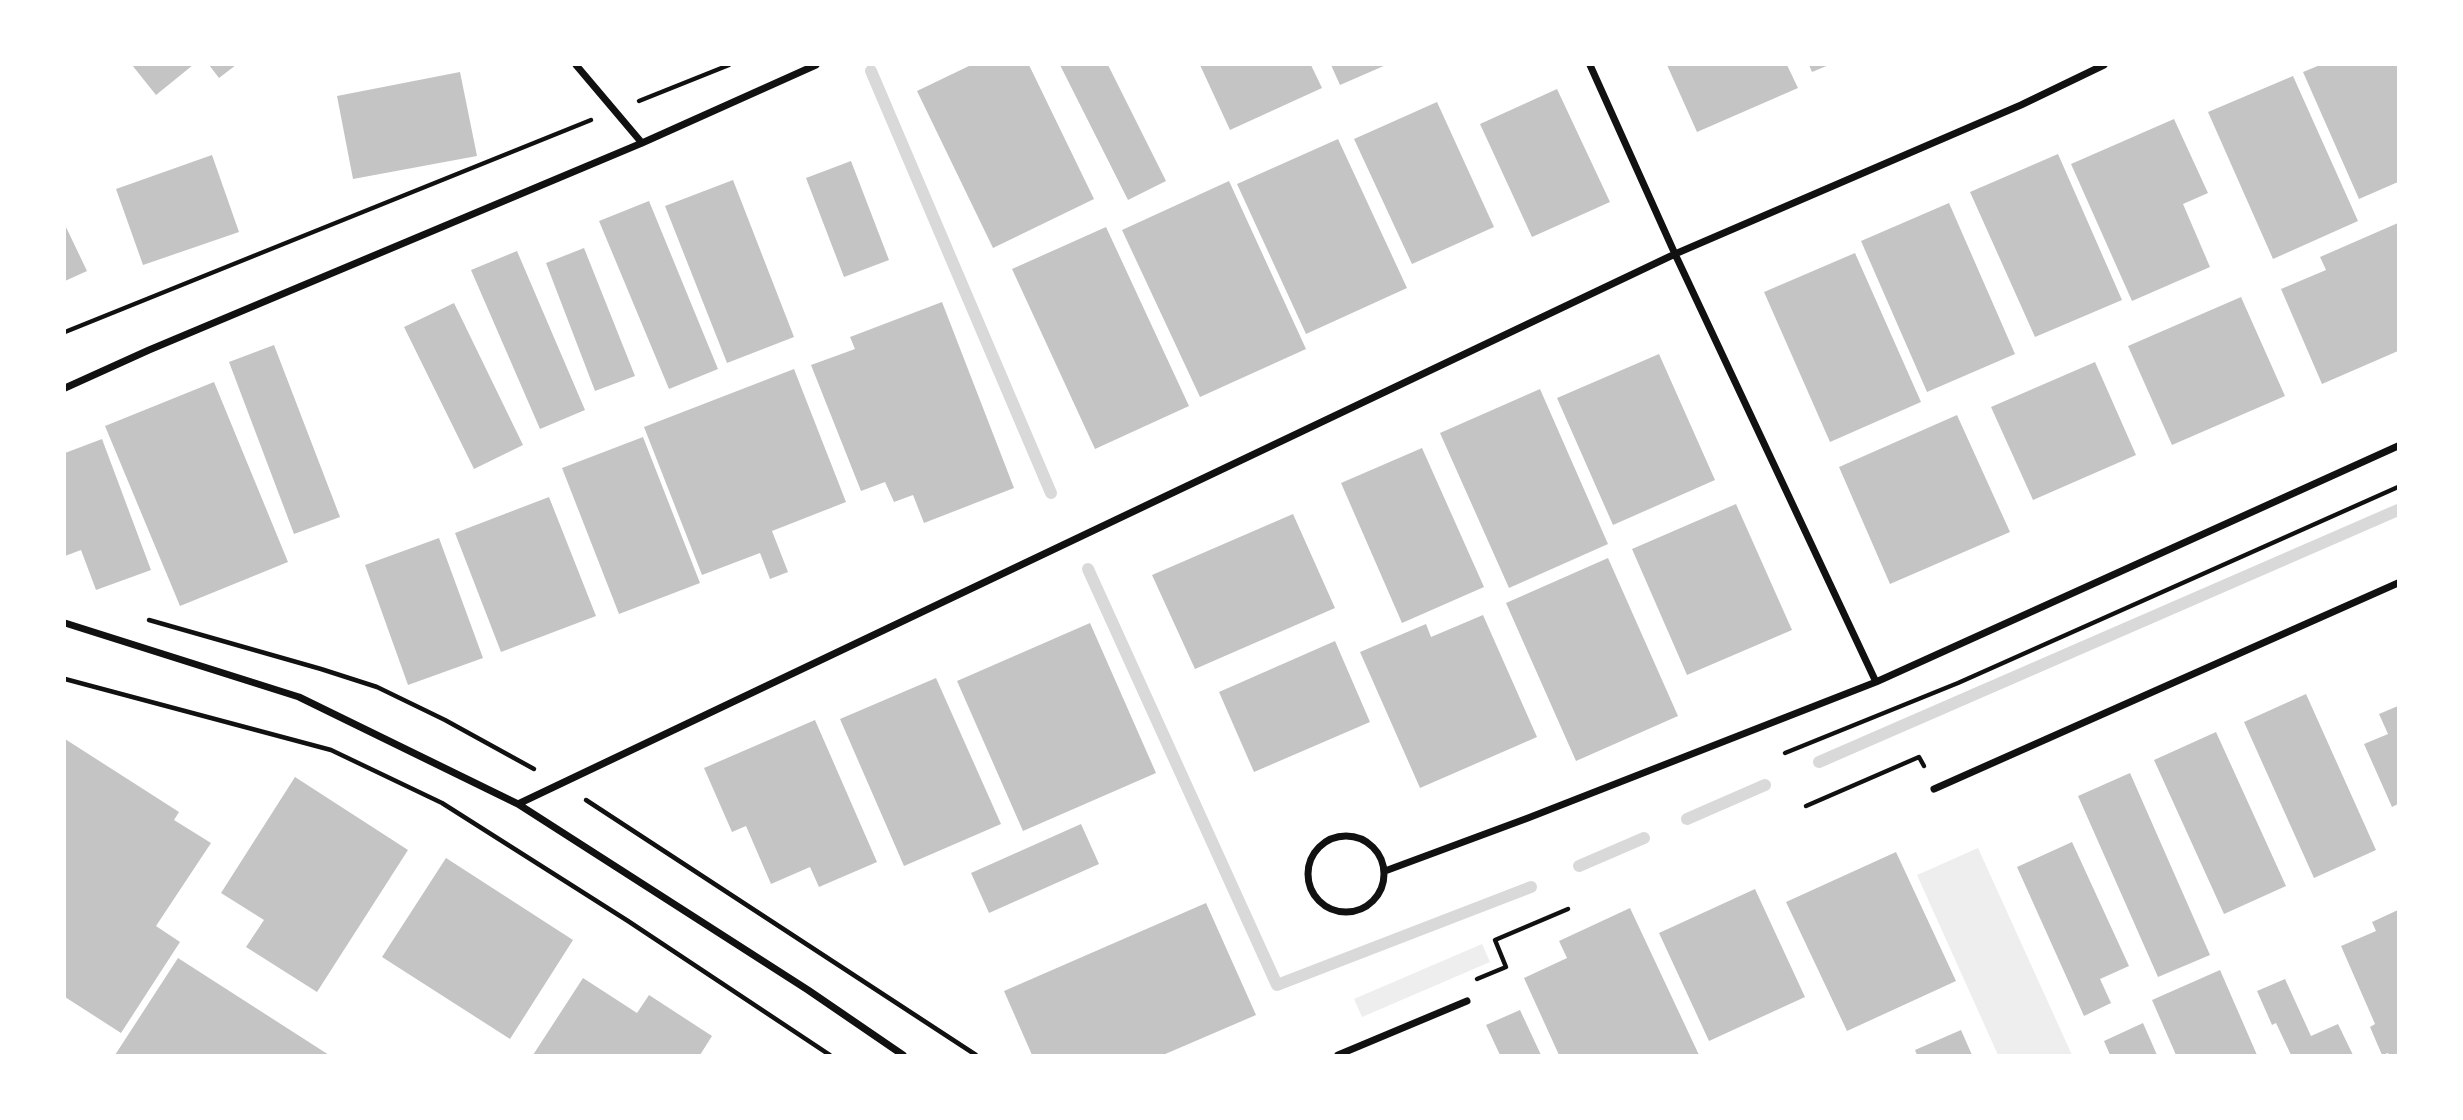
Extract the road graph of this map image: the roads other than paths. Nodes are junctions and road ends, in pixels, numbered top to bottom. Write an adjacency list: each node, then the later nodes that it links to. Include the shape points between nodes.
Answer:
1 (576, 65): 5 (street)
2 (817, 65): 5 (street)
3 (1590, 65): 6 (street)
4 (2104, 65): 6 (street)
5 (642, 143): 7 (street)
6 (1675, 254): 11 (street); 13 (street)
7 (65, 388)
8 (2398, 446): 11 (street)
9 (2398, 583): 12 (street)
10 (65, 623): 13 (street, via 299,697)
11 (1876, 682): 14 (street)
12 (1934, 789)
13 (518, 804): 16 (street)
14 (1385, 871): 14 (street, via 1368,842 1344,835 1318,846 1307,871 1312,892 1328,908 1341,912 1368,905 1377,896)
15 (1467, 1001): 17 (street)
16 (902, 1055)
17 (1338, 1055)

